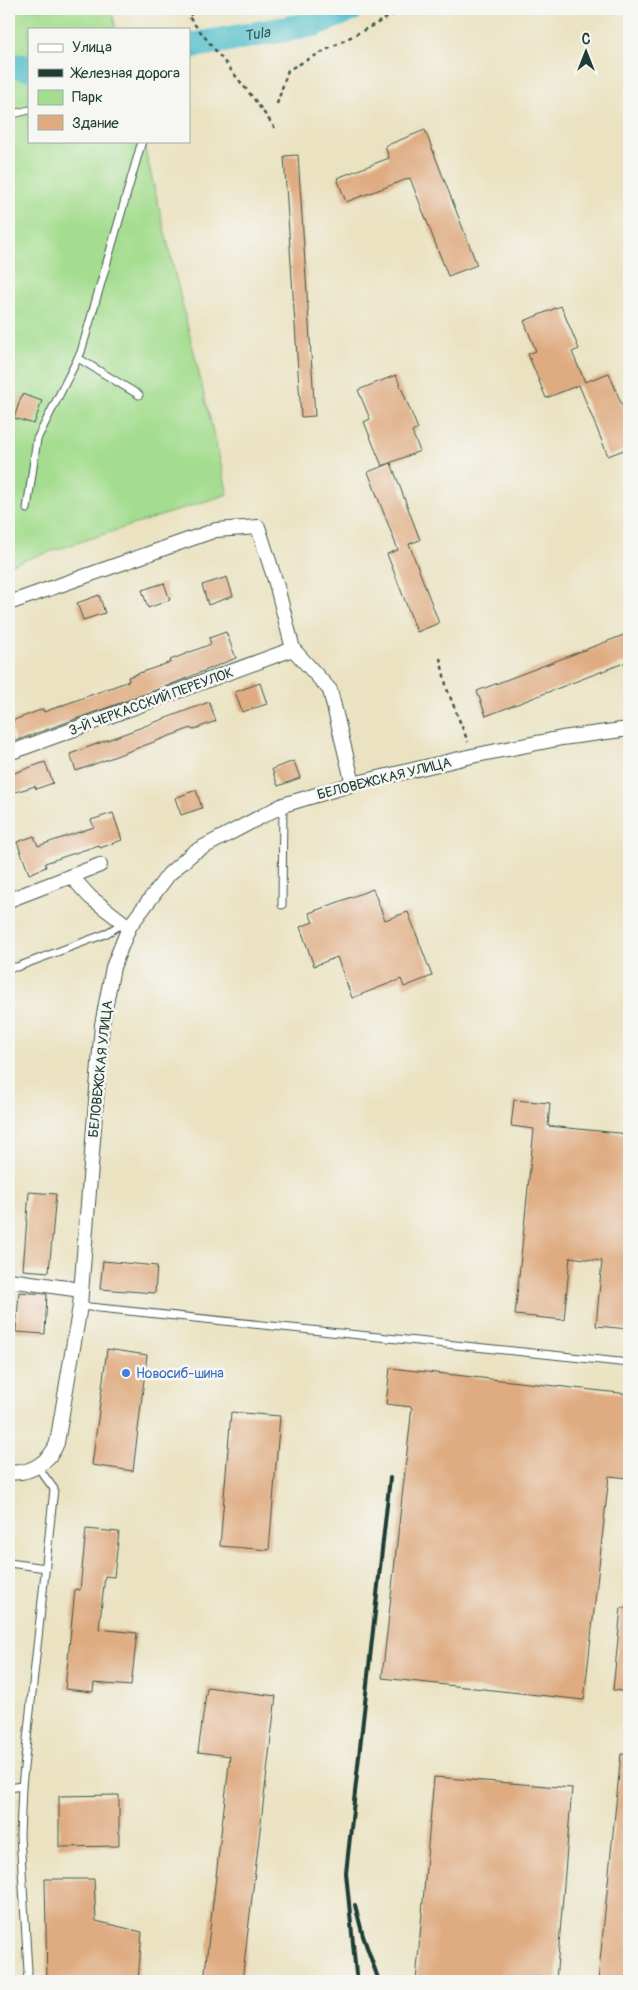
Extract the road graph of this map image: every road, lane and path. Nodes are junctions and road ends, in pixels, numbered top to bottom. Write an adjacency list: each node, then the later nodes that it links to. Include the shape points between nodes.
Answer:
1 (200, 9): 6 (path, via 188,16)
2 (404, 9): 3 (path, via 288,70)
3 (277, 104)
4 (28, 110): 5 (lane)
5 (9, 116)
6 (275, 128)
7 (142, 142): 8 (lane)
8 (78, 358): 9 (lane); 10 (lane, via 37,438)
9 (139, 395)
10 (27, 509)
11 (9, 603): 12 (street, via 216,530 258,528)
12 (293, 649): 16 (street, 3-Й ЧЕРКАССКИЙ ПЕРЕУЛОК); 17 (street, via 330,690)
13 (440, 658): 15 (path, via 447,689)
14 (629, 729): 17 (street, БЕЛОВЕЖСКАЯ УЛИЦА, via 472,756)
15 (465, 732)
16 (9, 752)
17 (353, 784): 18 (street, БЕЛОВЕЖСКАЯ УЛИЦА)
18 (284, 805): 22 (lane); 23 (street, БЕЛОВЕЖСКАЯ УЛИЦА, via 194,852 169,874)
19 (100, 865): 20 (street)
20 (71, 876): 21 (street); 23 (street, via 90,897)
21 (9, 900)
22 (282, 905)
23 (126, 926): 24 (lane); 26 (street, БЕЛОВЕЖСКАЯ УЛИЦА, via 113,967 102,1025)
24 (9, 967)
25 (9, 1280): 26 (street)
26 (81, 1290): 27 (street, БЕЛОВЕЖСКАЯ УЛИЦА)
27 (80, 1306): 28 (lane); 29 (street, БЕЛОВЕЖСКАЯ УЛИЦА, via 57,1443 53,1452)
28 (629, 1363)
29 (37, 1466): 30 (street, БЕЛОВЕЖСКАЯ УЛИЦА); 32 (lane, via 54,1489)
30 (12, 1472)
31 (9, 1563): 32 (lane)
32 (46, 1568): 33 (lane)
33 (22, 1786): 34 (lane); 35 (lane, via 20,1836)
34 (9, 1788)
35 (27, 1981)

